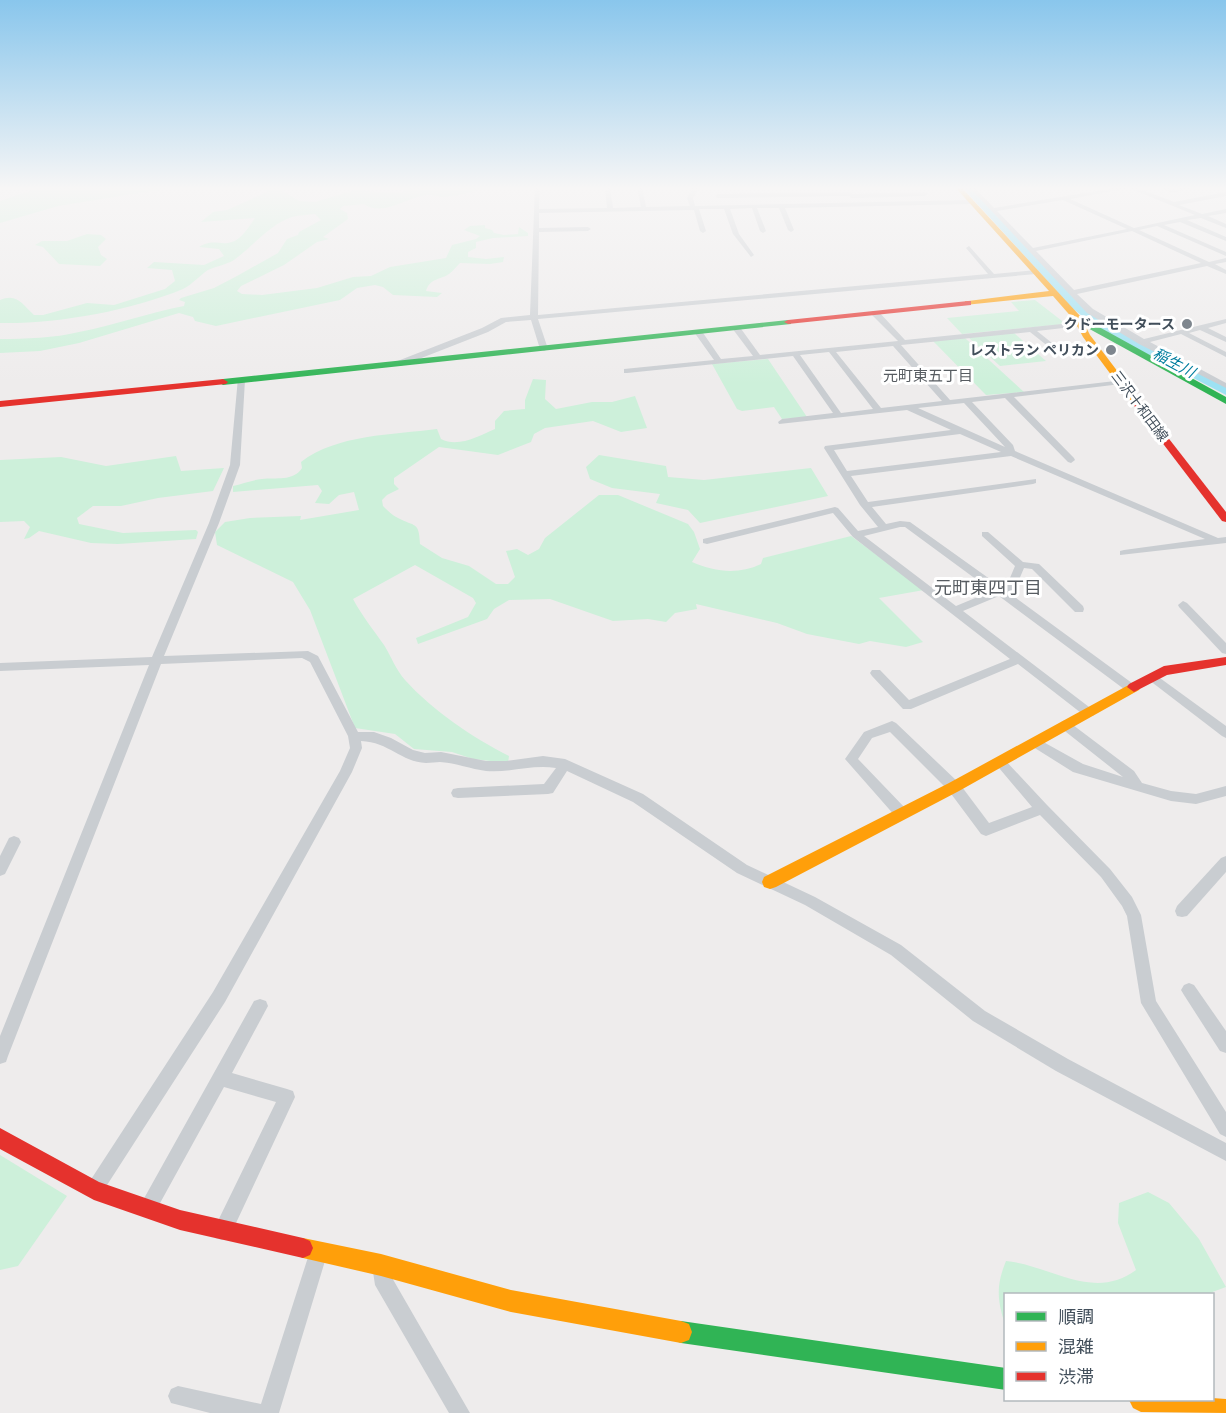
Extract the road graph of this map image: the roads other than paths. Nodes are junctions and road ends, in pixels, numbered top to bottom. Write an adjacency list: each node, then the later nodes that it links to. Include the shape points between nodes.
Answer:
1 (536, 253): 14 (street)
2 (973, 253): 10 (street)
3 (1018, 253): 8 (street, 三沢十和田線)
4 (1033, 253): 12 (street)
5 (1184, 253): 7 (street)
6 (1226, 260): 7 (street)
7 (1208, 264): 9 (street); 12 (street)
8 (1036, 272): 10 (street); 11 (street, 三沢十和田線)
9 (1226, 272)
10 (991, 274): 14 (street)
11 (1056, 293): 13 (street); 16 (street, 三沢十和田線)
12 (1071, 293): 23 (street, via 1097,316)
13 (875, 313): 18 (street); 24 (street)
14 (534, 317): 25 (street); 32 (street, via 504,320)
15 (1226, 321): 17 (street)
16 (1080, 322): 19 (street); 35 (street, 三沢十和田線); 39 (street)
17 (1201, 327): 21 (street); 22 (street)
18 (736, 328): 20 (street); 30 (street)
19 (1031, 329): 24 (street); 28 (street)
20 (698, 332): 25 (street); 31 (street)
21 (1182, 332): 23 (street); 29 (street)
22 (1226, 340)
23 (1142, 342): 36 (street)
24 (899, 343): 26 (street); 40 (street)
25 (544, 349): 32 (street)
26 (831, 350): 27 (street); 43 (street)
27 (795, 354): 30 (street); 44 (street)
28 (1059, 354)
29 (1226, 355)
30 (758, 357): 31 (street)
31 (719, 362): 33 (street)
32 (398, 364): 34 (street)
33 (627, 371)
34 (241, 380): 41 (street); 66 (street, via 235,465)
35 (1121, 382): 37 (street); 52 (street, 三沢十和田線)
36 (1226, 386)
37 (1007, 395): 38 (street); 48 (street)
38 (966, 400): 40 (street); 47 (street, via 1010,447)
39 (1226, 401)
40 (948, 402): 42 (street)
41 (0, 404)
42 (908, 407): 43 (street); 46 (street)
43 (879, 411): 44 (street)
44 (839, 416): 45 (street)
45 (782, 422)
46 (961, 431): 47 (street); 49 (street, via 828,448)
47 (1011, 453): 49 (street); 56 (street)
48 (1071, 460)
49 (845, 474): 51 (street)
50 (1033, 481): 51 (street)
51 (865, 505): 53 (street)
52 (1226, 519)
53 (884, 528): 55 (street); 60 (street, via 907,524)
54 (985, 534): 59 (street)
55 (856, 535): 57 (street, via 833,506); 63 (street)
56 (1221, 540): 58 (street)
57 (707, 541)
58 (1124, 554)
59 (1020, 565): 60 (street, via 1011,587); 62 (street, via 1035,566)
60 (999, 592): 63 (street); 71 (street)
61 (1183, 605): 64 (street)
62 (1079, 609)
63 (957, 610): 65 (street)
64 (1226, 650)
65 (1020, 659): 69 (street, via 907,706); 72 (street)
66 (156, 661): 68 (street); 75 (street, via 308,655 314,659); 94 (street)
67 (1226, 661): 70 (street)
68 (0, 667)
69 (876, 673)
70 (1153, 677): 71 (street); 74 (street)
71 (1132, 688): 72 (street)
72 (1089, 713): 73 (street)
73 (1065, 725): 76 (street); 79 (street, via 1129,775)
74 (1226, 732)
75 (354, 736): 78 (street, via 387,741 425,758 441,757 486,766 543,761); 99 (street, via 356,748 346,772 252,940)
76 (1034, 742): 77 (street); 79 (street, via 1078,768)
77 (1000, 762): 80 (street); 83 (street)
78 (566, 764): 82 (street, via 548,789); 88 (street, via 638,798 701,843)
79 (1137, 786): 81 (street, via 1186,799)
80 (954, 787): 83 (street, via 986,830); 84 (street); 84 (street, via 892,726 868,735 851,759)
81 (1226, 791)
82 (458, 793)
83 (1042, 809): 96 (street, via 1119,889 1129,905 1149,1003)
84 (901, 813): 88 (street)
85 (14, 842): 87 (street)
86 (1226, 862): 89 (street)
87 (0, 870)
88 (770, 882): 98 (street, via 896,950 979,1016)
89 (1182, 911)
90 (1189, 990): 92 (street)
91 (260, 1006): 95 (street)
92 (1221, 1029): 93 (street)
93 (1226, 1045)
94 (0, 1056)
95 (220, 1078): 100 (street); 101 (street, via 287,1097)
96 (1226, 1128)
97 (0, 1138): 99 (street)
98 (1226, 1152)
99 (94, 1190): 100 (street)
100 (148, 1208): 101 (street)
101 (222, 1231): 102 (street)
102 (320, 1251): 103 (street); 109 (street)
103 (381, 1265): 104 (street, via 511,1301 651,1328); 110 (street, via 382,1278)
104 (1004, 1379)
105 (178, 1396): 108 (street)
106 (1149, 1401): 107 (street)
107 (1226, 1411)
108 (258, 1413)
109 (269, 1413)
110 (460, 1413)

